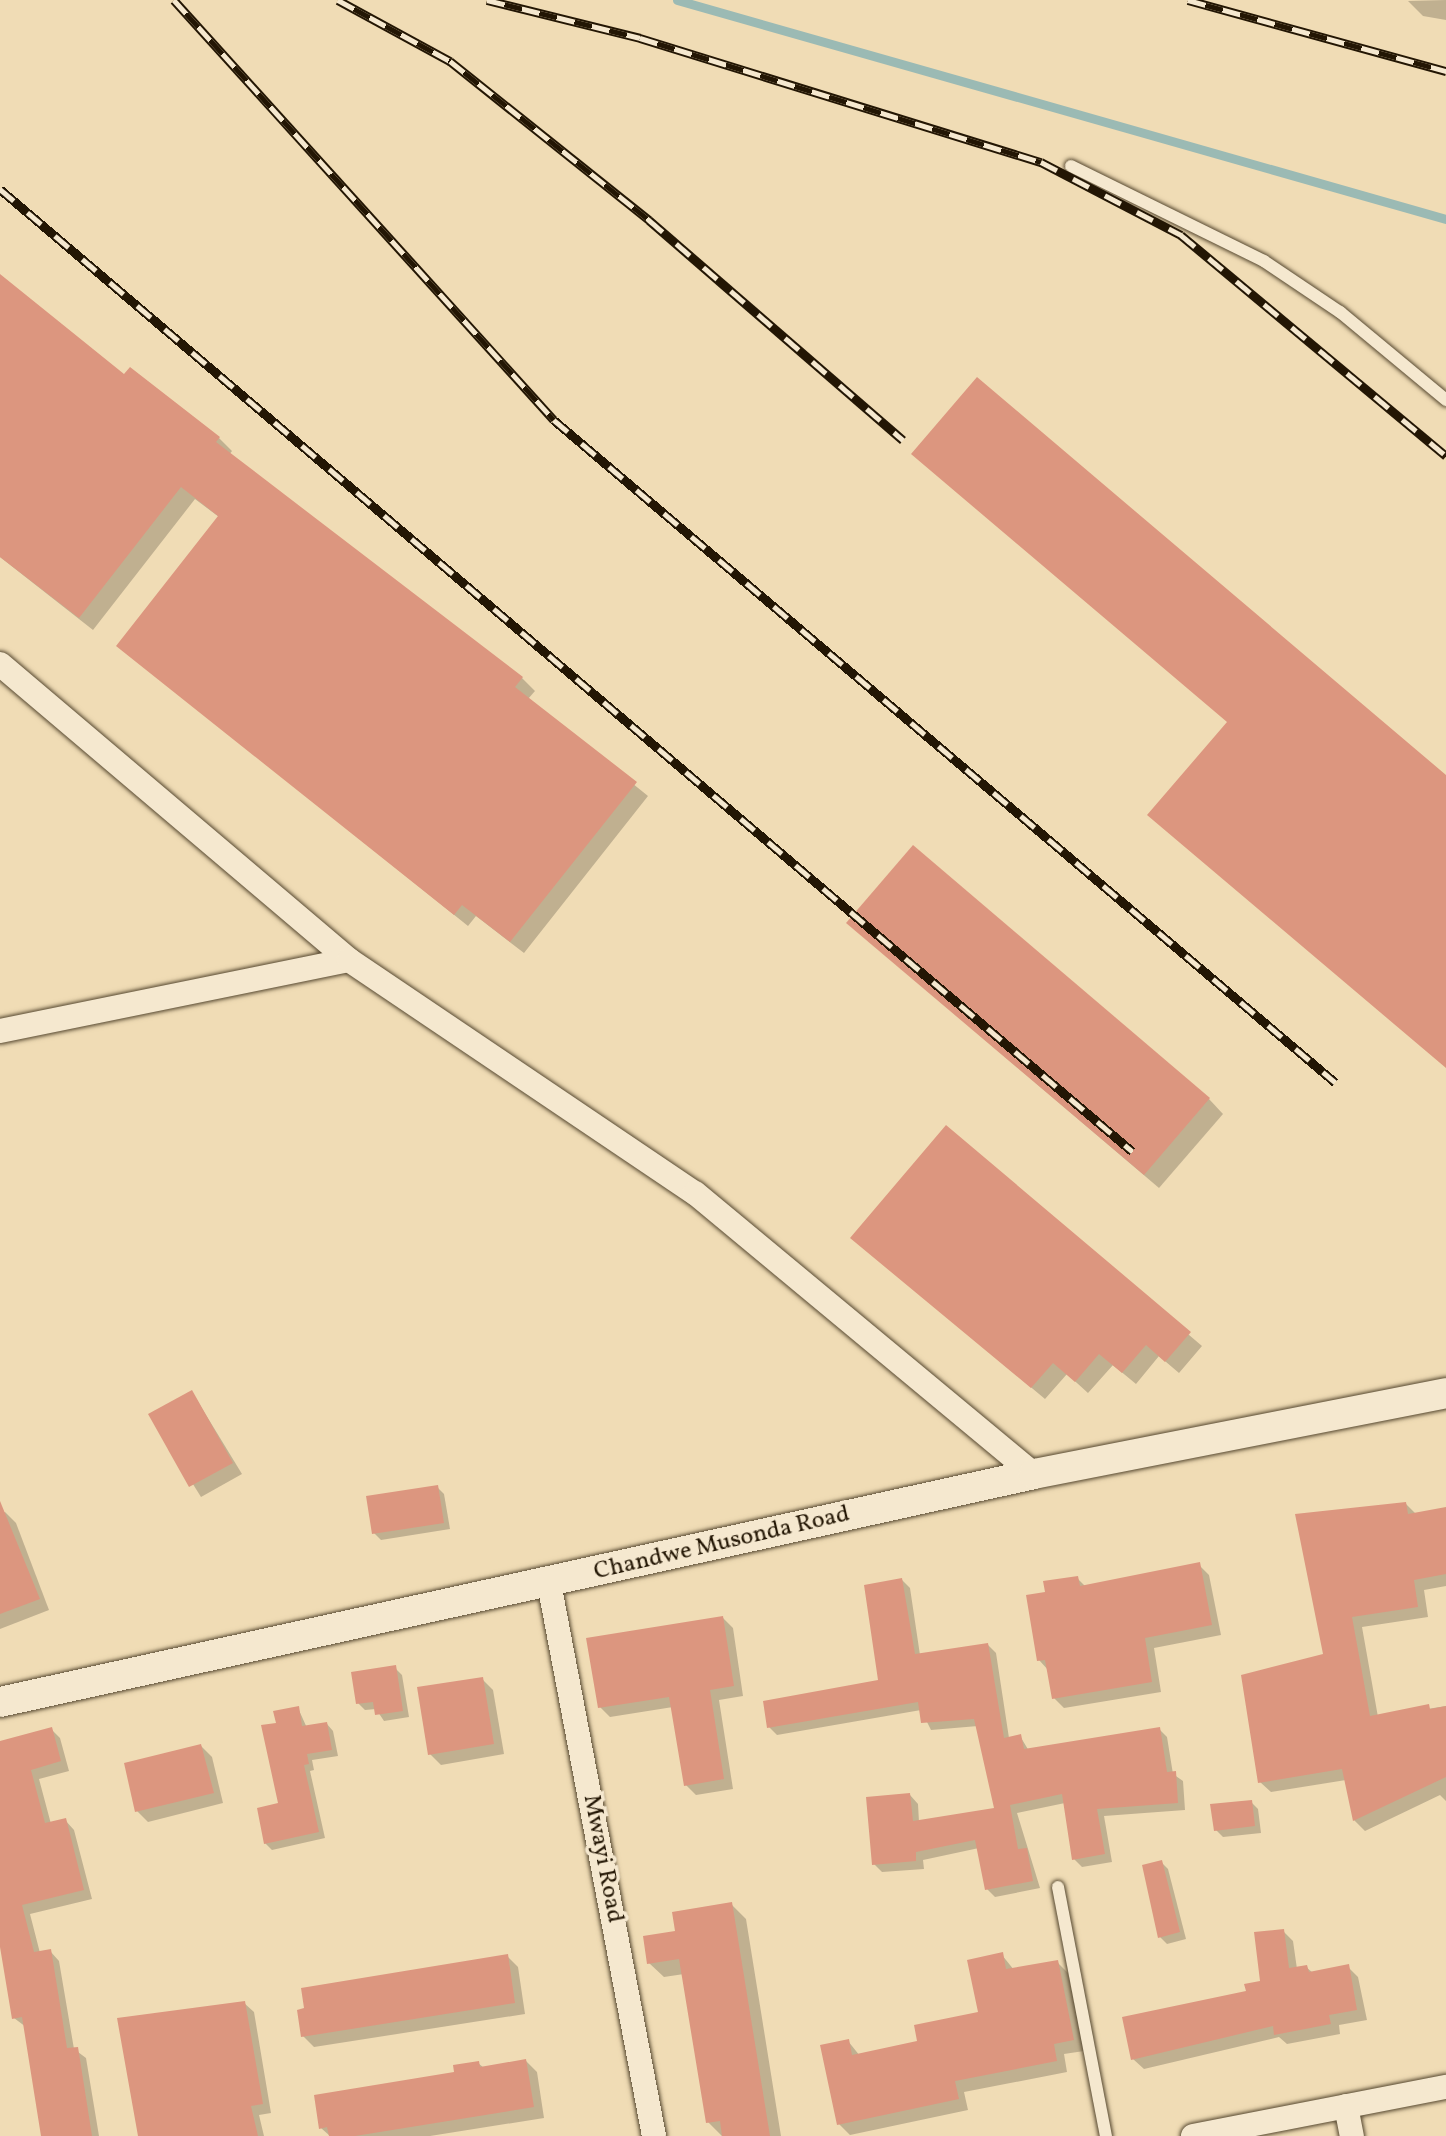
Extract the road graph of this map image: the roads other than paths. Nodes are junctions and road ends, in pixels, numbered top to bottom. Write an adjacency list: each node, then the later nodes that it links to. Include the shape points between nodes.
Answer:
1 (1071, 166): 2 (lane, via 1264,261 1340,312)
2 (1446, 400)
3 (0, 664): 4 (street)
4 (349, 960): 5 (street); 7 (street, via 695,1193)
5 (0, 1031)
6 (1446, 1393): 7 (street, Chandwe Musonda Road)
7 (1034, 1474): 8 (street, Chandwe Musonda Road)
8 (549, 1583): 9 (street, Chandwe Musonda Road); 13 (street, Mwayi Road)
9 (0, 1702)
10 (1058, 1887): 14 (lane)
11 (1446, 2087): 12 (street)
12 (1346, 2106): 15 (street); 16 (street)
13 (654, 2136)
14 (1106, 2136)
15 (1193, 2136)
16 (1352, 2136)

